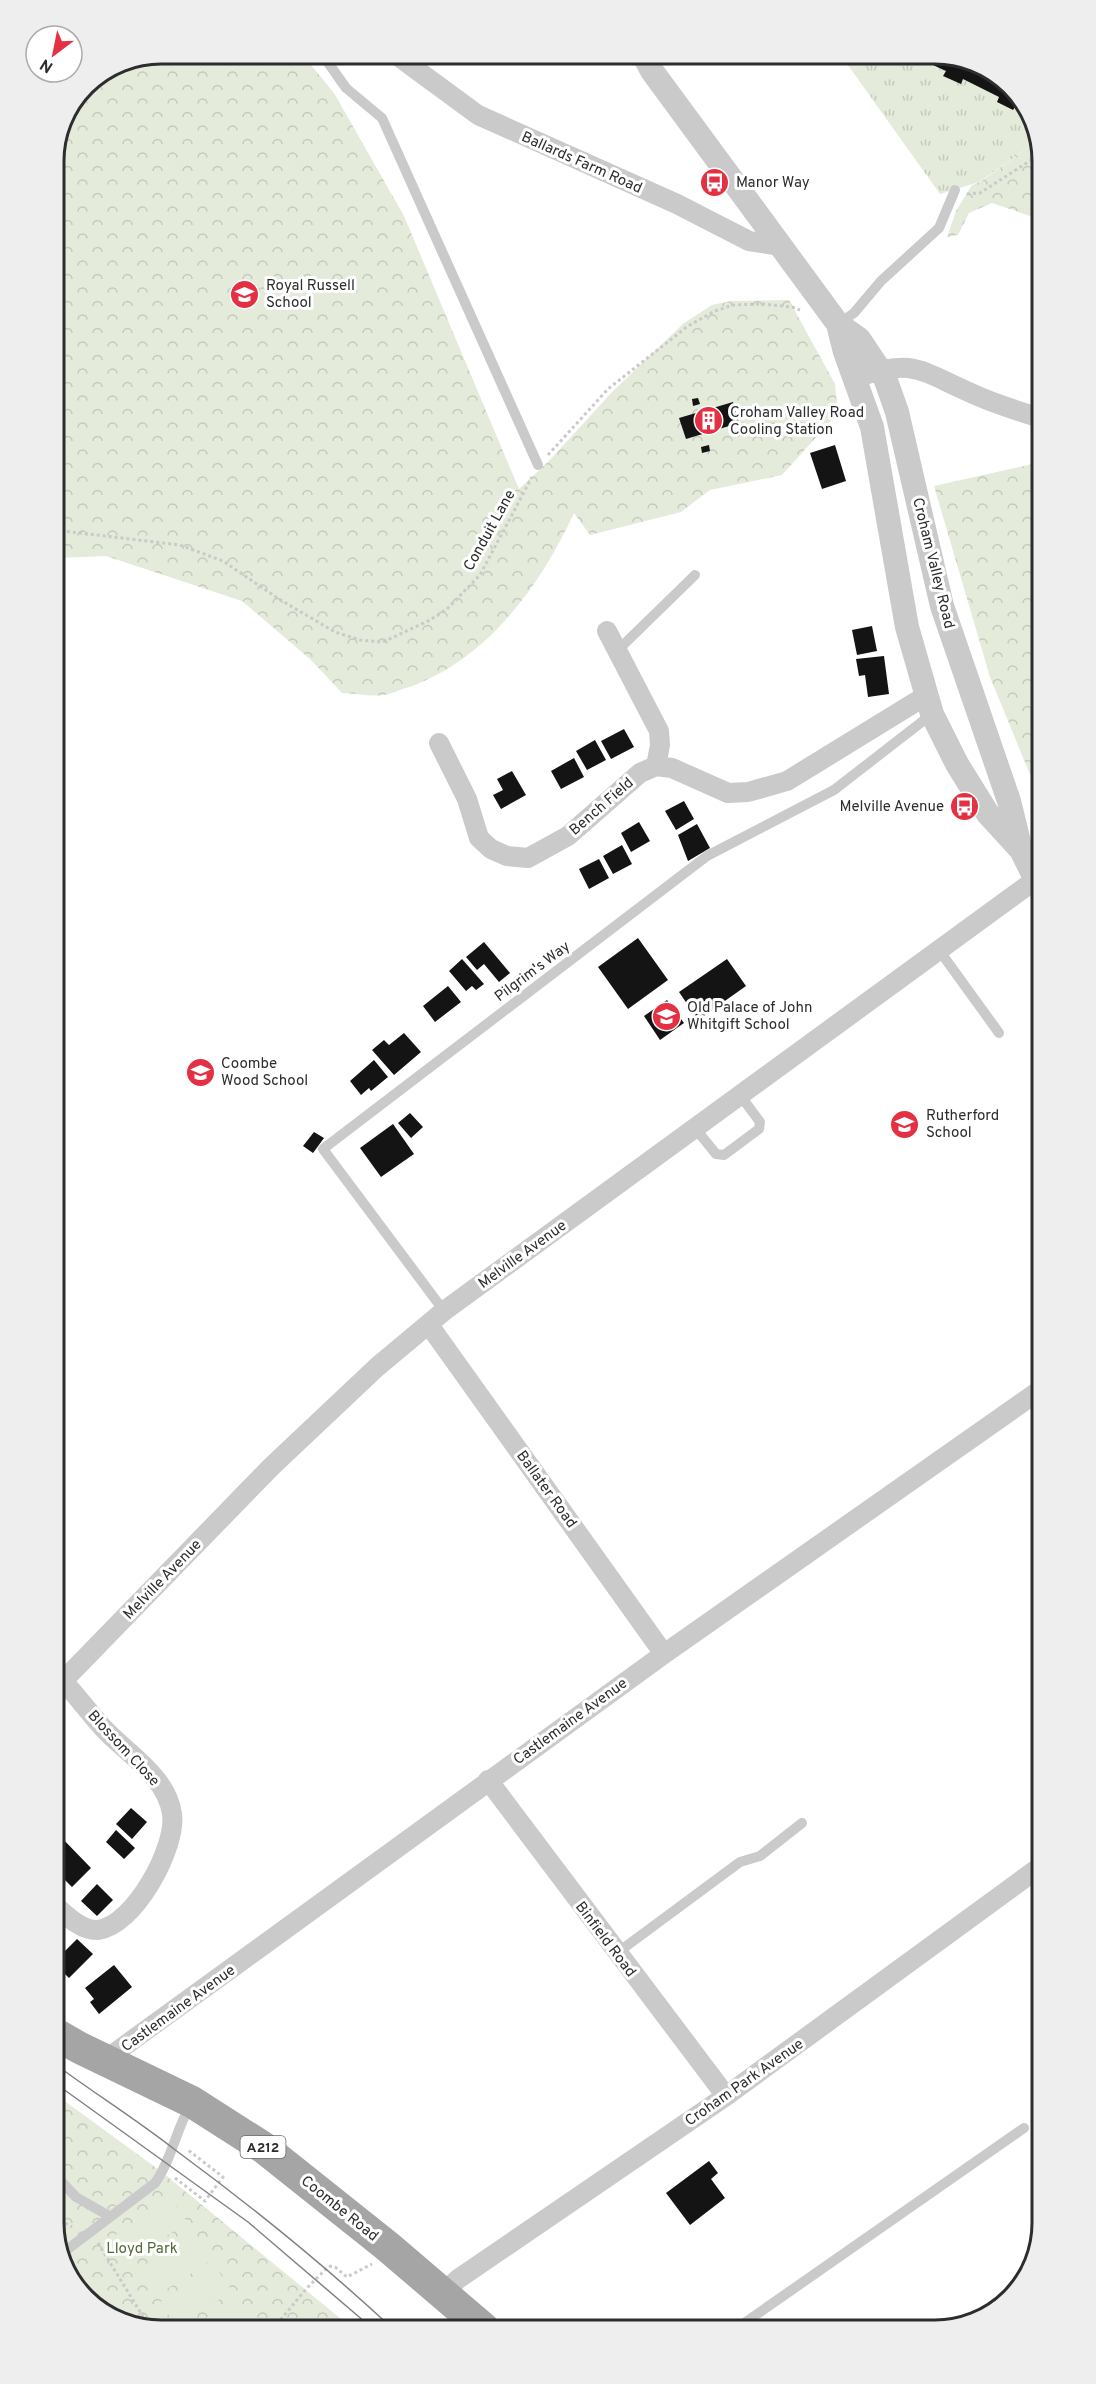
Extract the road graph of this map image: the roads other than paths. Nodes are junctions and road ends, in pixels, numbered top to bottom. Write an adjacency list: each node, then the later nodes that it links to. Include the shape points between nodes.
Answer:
1 (329, 64): 10 (lane, via 346,88 382,118)
2 (409, 64): 5 (street, Ballards Farm Road, via 478,115 750,241)
3 (649, 65): 5 (street, Croham Valley Road)
4 (954, 192): 6 (lane, via 939,228 881,281 854,313)
5 (781, 246): 6 (street, Croham Valley Road)
6 (838, 324): 7 (street, Croham Valley Road, via 859,339); 8 (street, Croham Valley Road)
7 (879, 369): 8 (street); 9 (street, via 926,371 989,401); 17 (street, Croham Valley Road, via 897,412 942,606)
8 (856, 378): 14 (street, Croham Valley Road, via 872,427 907,627)
9 (1032, 415)
10 (538, 465)
11 (695, 575): 13 (lane)
12 (607, 631): 13 (street)
13 (617, 651): 16 (street, via 659,731)
14 (930, 704): 16 (street, via 787,781 748,792 728,793 672,768); 17 (street, Croham Valley Road, via 957,764 988,814); 24 (lane, Pilgrim's Way, via 834,790 707,856 323,1149)
15 (439, 743): 16 (street, Bench Field, via 467,799 479,838 507,856 528,858 568,836 640,774)
16 (656, 766)
17 (1022, 850): 18 (street)
18 (1032, 871)
19 (1032, 885): 20 (street, Melville Avenue)
20 (939, 950): 21 (lane); 22 (street, Melville Avenue)
21 (999, 1034)
22 (740, 1095): 23 (street, Melville Avenue); 23 (lane, via 760,1122 759,1129 724,1155 716,1154)
23 (695, 1128): 24 (street, Melville Avenue)
24 (436, 1318): 26 (street, Ballater Road); 27 (street, Melville Avenue, via 376,1367 271,1467)
25 (1032, 1396): 26 (street, Castlemaine Avenue)
26 (664, 1654): 29 (street, Castlemaine Avenue)
27 (64, 1681)
28 (64, 1687): 32 (street, Blossom Close, via 150,1772 167,1795 172,1832 156,1892 98,1930 83,1927)
29 (488, 1780): 33 (street, Binfield Road); 35 (street, Castlemaine Avenue)
30 (802, 1823): 33 (lane, via 760,1856 740,1862)
31 (1032, 1873): 36 (street, Croham Park Avenue)
32 (64, 1914)
33 (617, 1953): 36 (street, Binfield Road)
34 (64, 2039): 35 (main road, Coombe Road / A212)
35 (107, 2062): 37 (main road, Coombe Road / A212)
36 (726, 2096): 42 (street, Croham Park Avenue)
37 (192, 2102): 40 (lane, via 155,2183); 42 (main road, Coombe Road / A212, via 264,2148)
38 (1024, 2128): 44 (lane)
39 (64, 2184): 40 (lane, via 76,2197)
40 (109, 2216): 41 (lane)
41 (68, 2248)
42 (443, 2293): 43 (main road, Coombe Road / A212)
43 (473, 2319)
44 (749, 2320)

